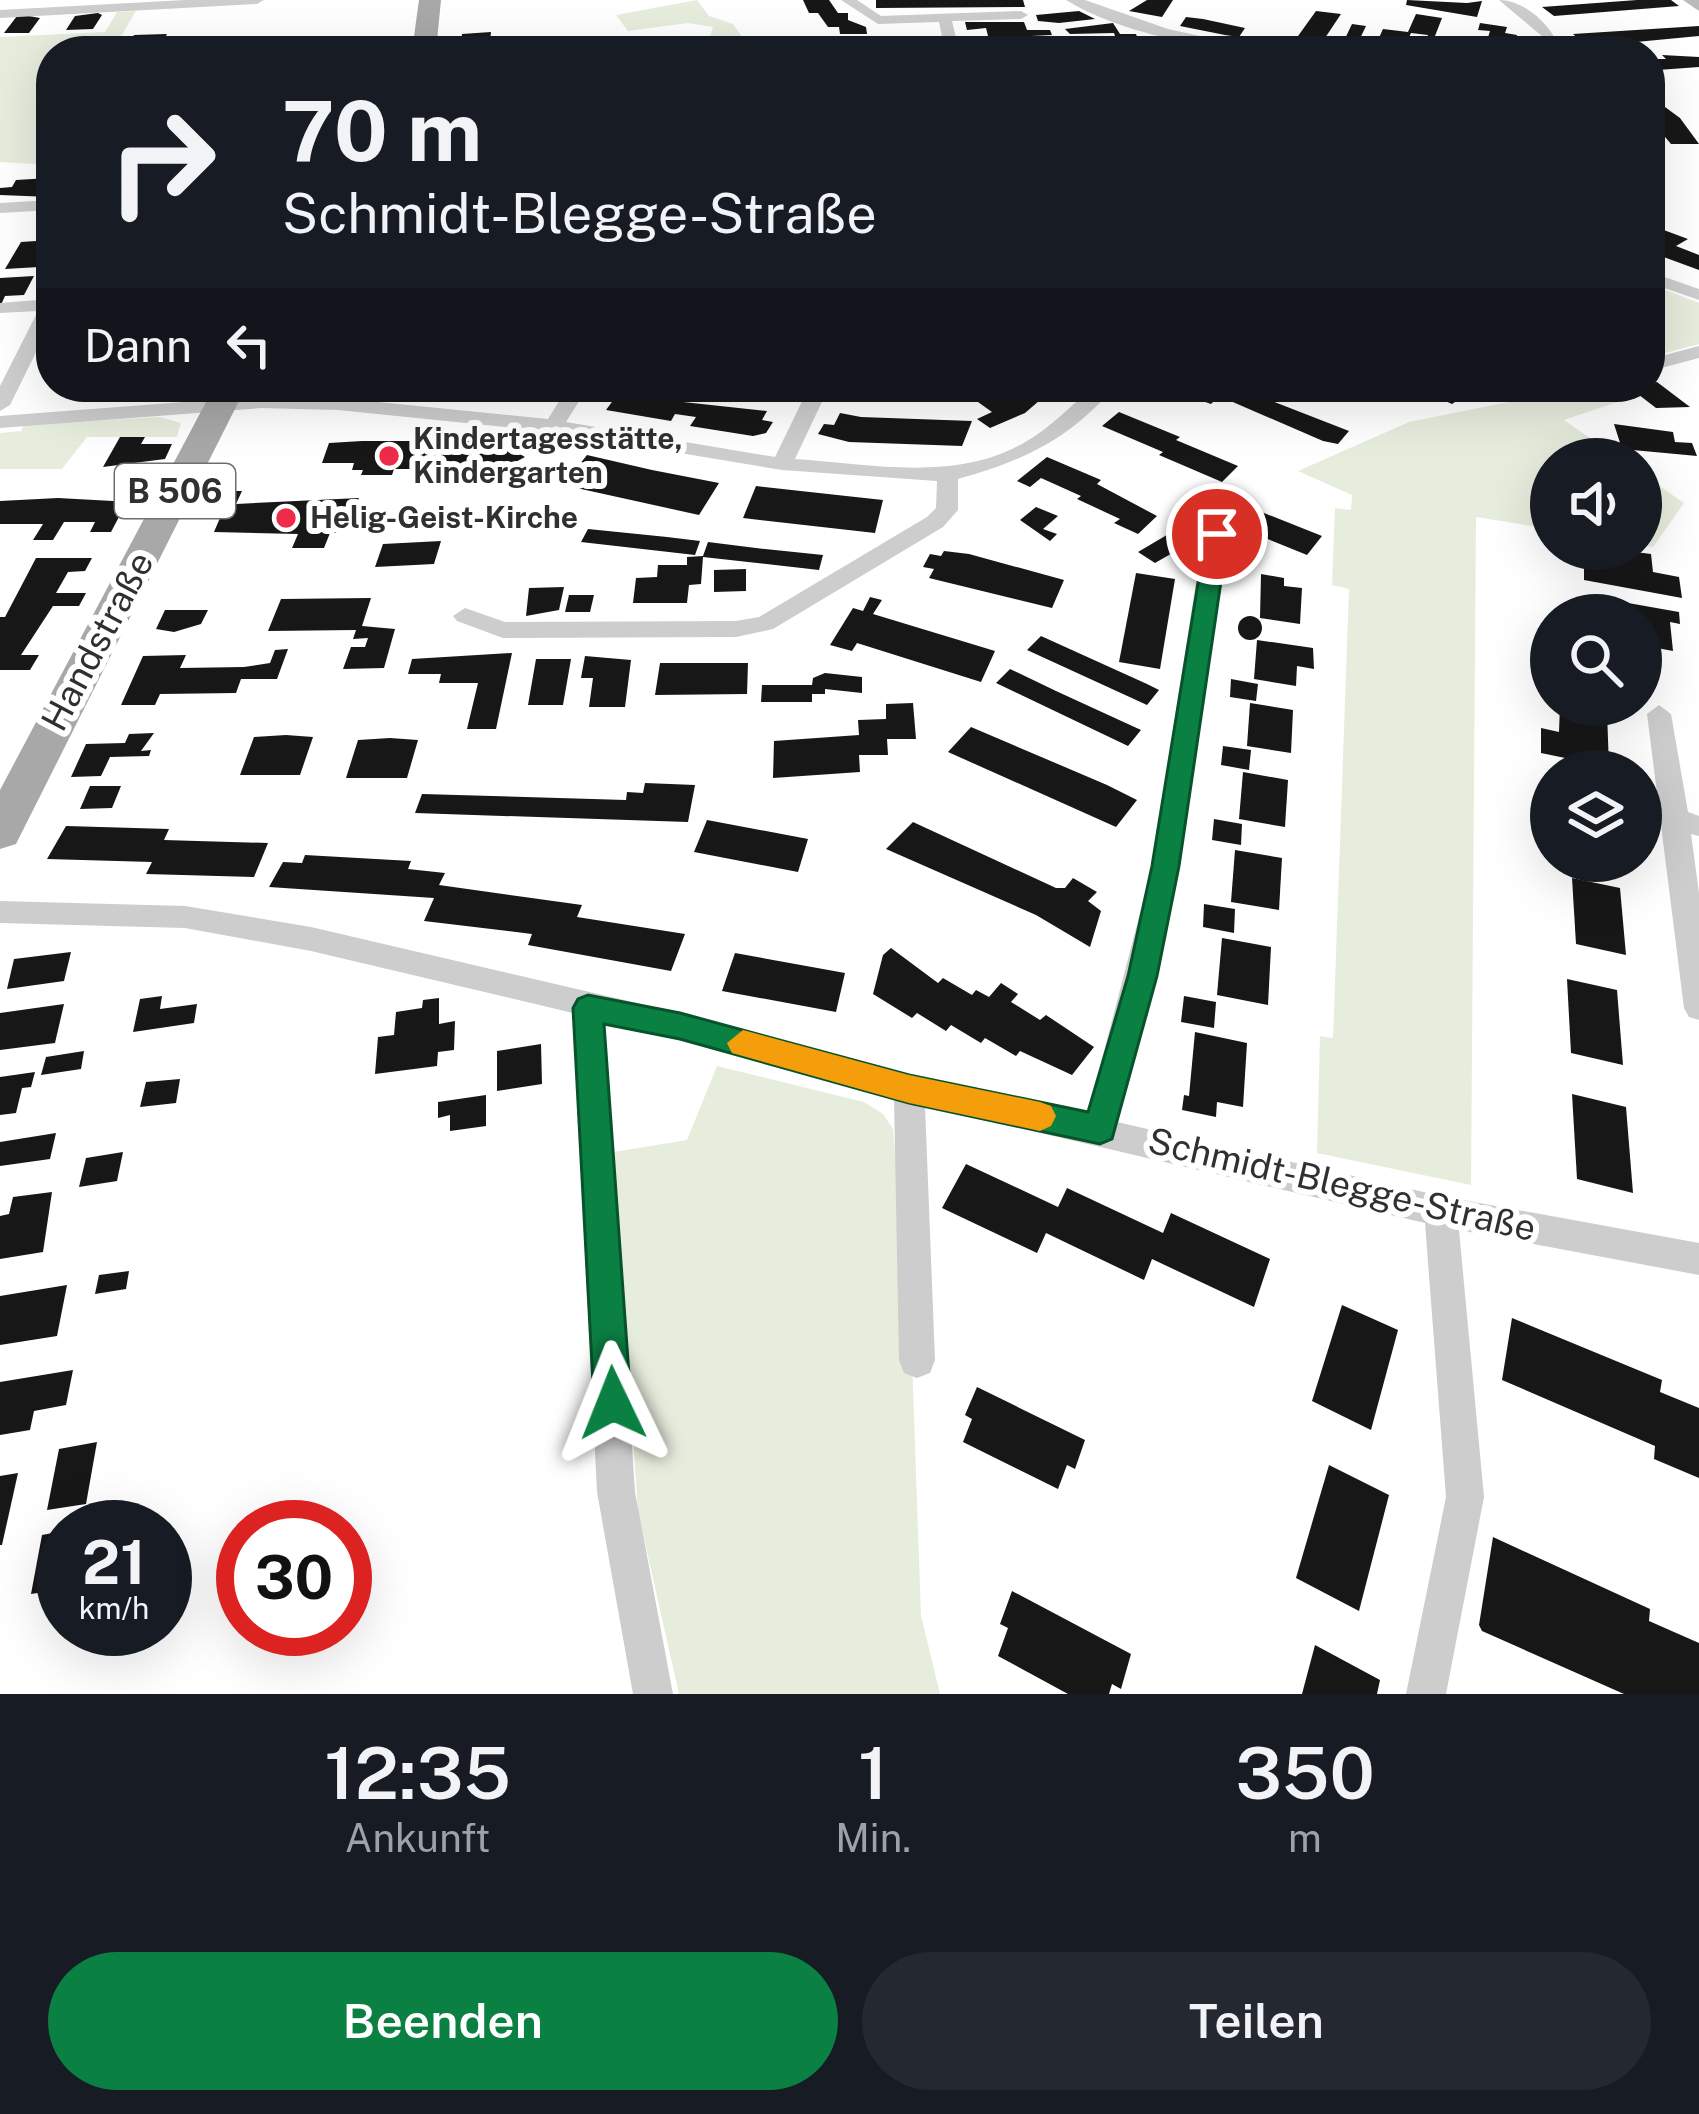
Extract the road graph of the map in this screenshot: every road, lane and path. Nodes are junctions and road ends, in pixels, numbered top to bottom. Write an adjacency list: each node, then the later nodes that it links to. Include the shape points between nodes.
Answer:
1 (257, 0): 6 (street); 8 (street)
2 (430, 0): 12 (main road)
3 (848, 0): 9 (street, via 878,20)
4 (1073, 0): 14 (street)
5 (1507, 0): 15 (street)
6 (0, 14)
7 (1021, 15): 9 (street)
8 (248, 16)
9 (946, 20): 13 (street)
10 (241, 31): 11 (street)
11 (239, 36)
12 (426, 36)
13 (949, 36)
14 (1181, 36)
15 (1549, 36)
16 (36, 206): 17 (street)
17 (0, 208)
18 (1665, 283): 19 (street)
19 (1699, 295)
20 (36, 305): 21 (street)
21 (0, 308)
22 (36, 334): 31 (street)
23 (1699, 352): 24 (street)
24 (1665, 361)
25 (172, 402): 32 (street)
26 (221, 402): 40 (main road, Handstraße / B 506)
27 (310, 402): 33 (street)
28 (569, 402): 33 (street)
29 (812, 402): 34 (street)
30 (1087, 402): 35 (street, via 1011,458)
31 (0, 405)
32 (0, 422)
33 (554, 426): 34 (street)
34 (782, 464): 35 (street)
35 (948, 475): 37 (street, via 947,510 935,522 765,624 503,630)
36 (1217, 534): 45 (street, via 1166,866)
37 (465, 616)
38 (1662, 725): 39 (street)
39 (1688, 822): 43 (street)
40 (0, 832)
41 (0, 912): 42 (street, Schmidt-Blegge-Straße, via 185,917 310,939)
42 (588, 1008): 44 (street, Schmidt-Blegge-Straße); 49 (street, via 616,1492)
43 (1699, 1008)
44 (909, 1089): 45 (street, Schmidt-Blegge-Straße); 48 (street)
45 (1100, 1129): 46 (street, Schmidt-Blegge-Straße)
46 (1441, 1211): 47 (street, Schmidt-Blegge-Straße); 50 (street, via 1465,1497)
47 (1699, 1258)
48 (917, 1360)
49 (653, 1694)
50 (1426, 1694)

